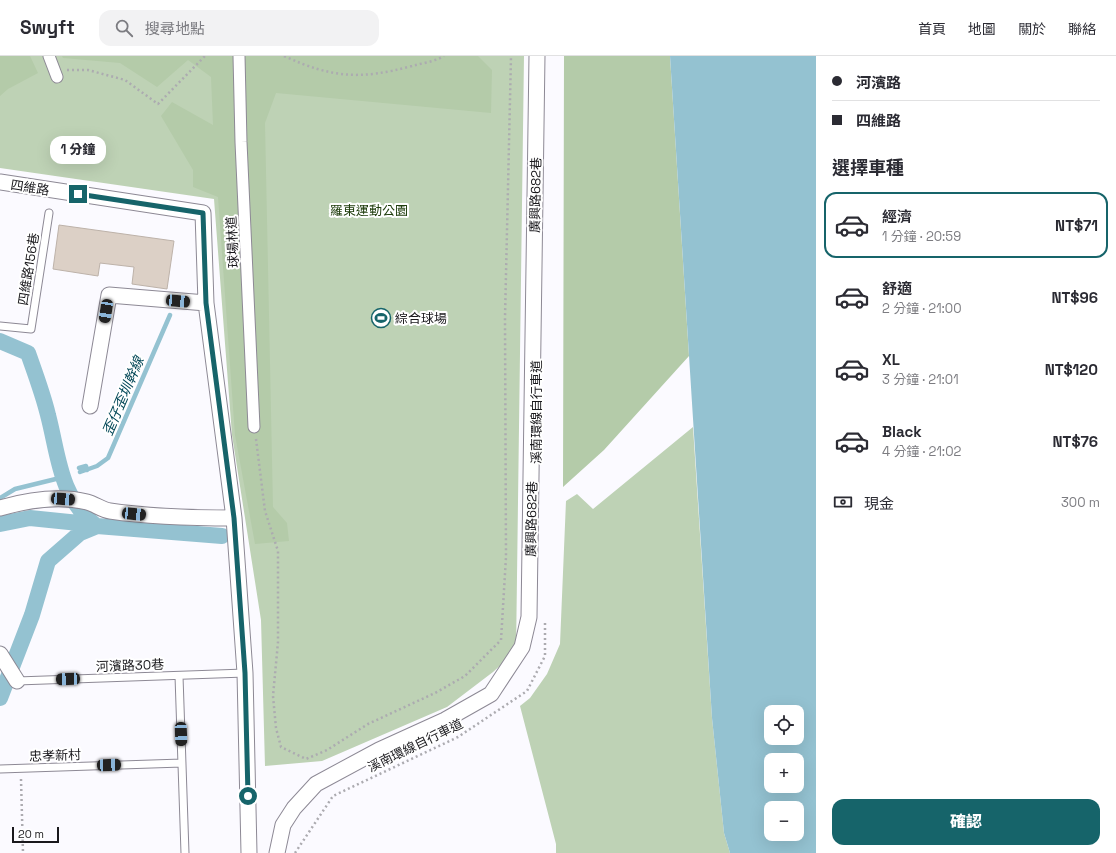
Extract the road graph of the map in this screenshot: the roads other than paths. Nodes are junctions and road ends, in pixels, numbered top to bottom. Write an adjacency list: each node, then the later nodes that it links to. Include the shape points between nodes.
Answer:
1 (48, 56): 4 (street)
2 (239, 56): 10 (street, 球場林道)
3 (537, 56): 21 (street, 廣興路682巷, via 529,617 522,647 491,694 445,720 379,750 316,784 294,808 283,826)
4 (56, 74)
5 (0, 182): 7 (street, 四維路, via 203,213)
6 (49, 213): 8 (lane, 四維路156巷, via 31,329)
7 (206, 303): 9 (street, via 108,296); 12 (street)
8 (0, 326)
9 (90, 406)
10 (254, 427)
11 (0, 508): 12 (street, via 29,500 69,500 88,502 107,511 174,518)
12 (234, 518): 14 (street)
13 (0, 654): 16 (street)
14 (245, 673): 15 (lane, 河濱路30巷); 20 (street)
15 (180, 676): 16 (lane, 河濱路30巷); 17 (lane)
16 (16, 680)
17 (182, 763): 18 (lane, 忠孝新村); 19 (lane)
18 (0, 769)
19 (185, 853)
20 (249, 853)
21 (277, 853)

